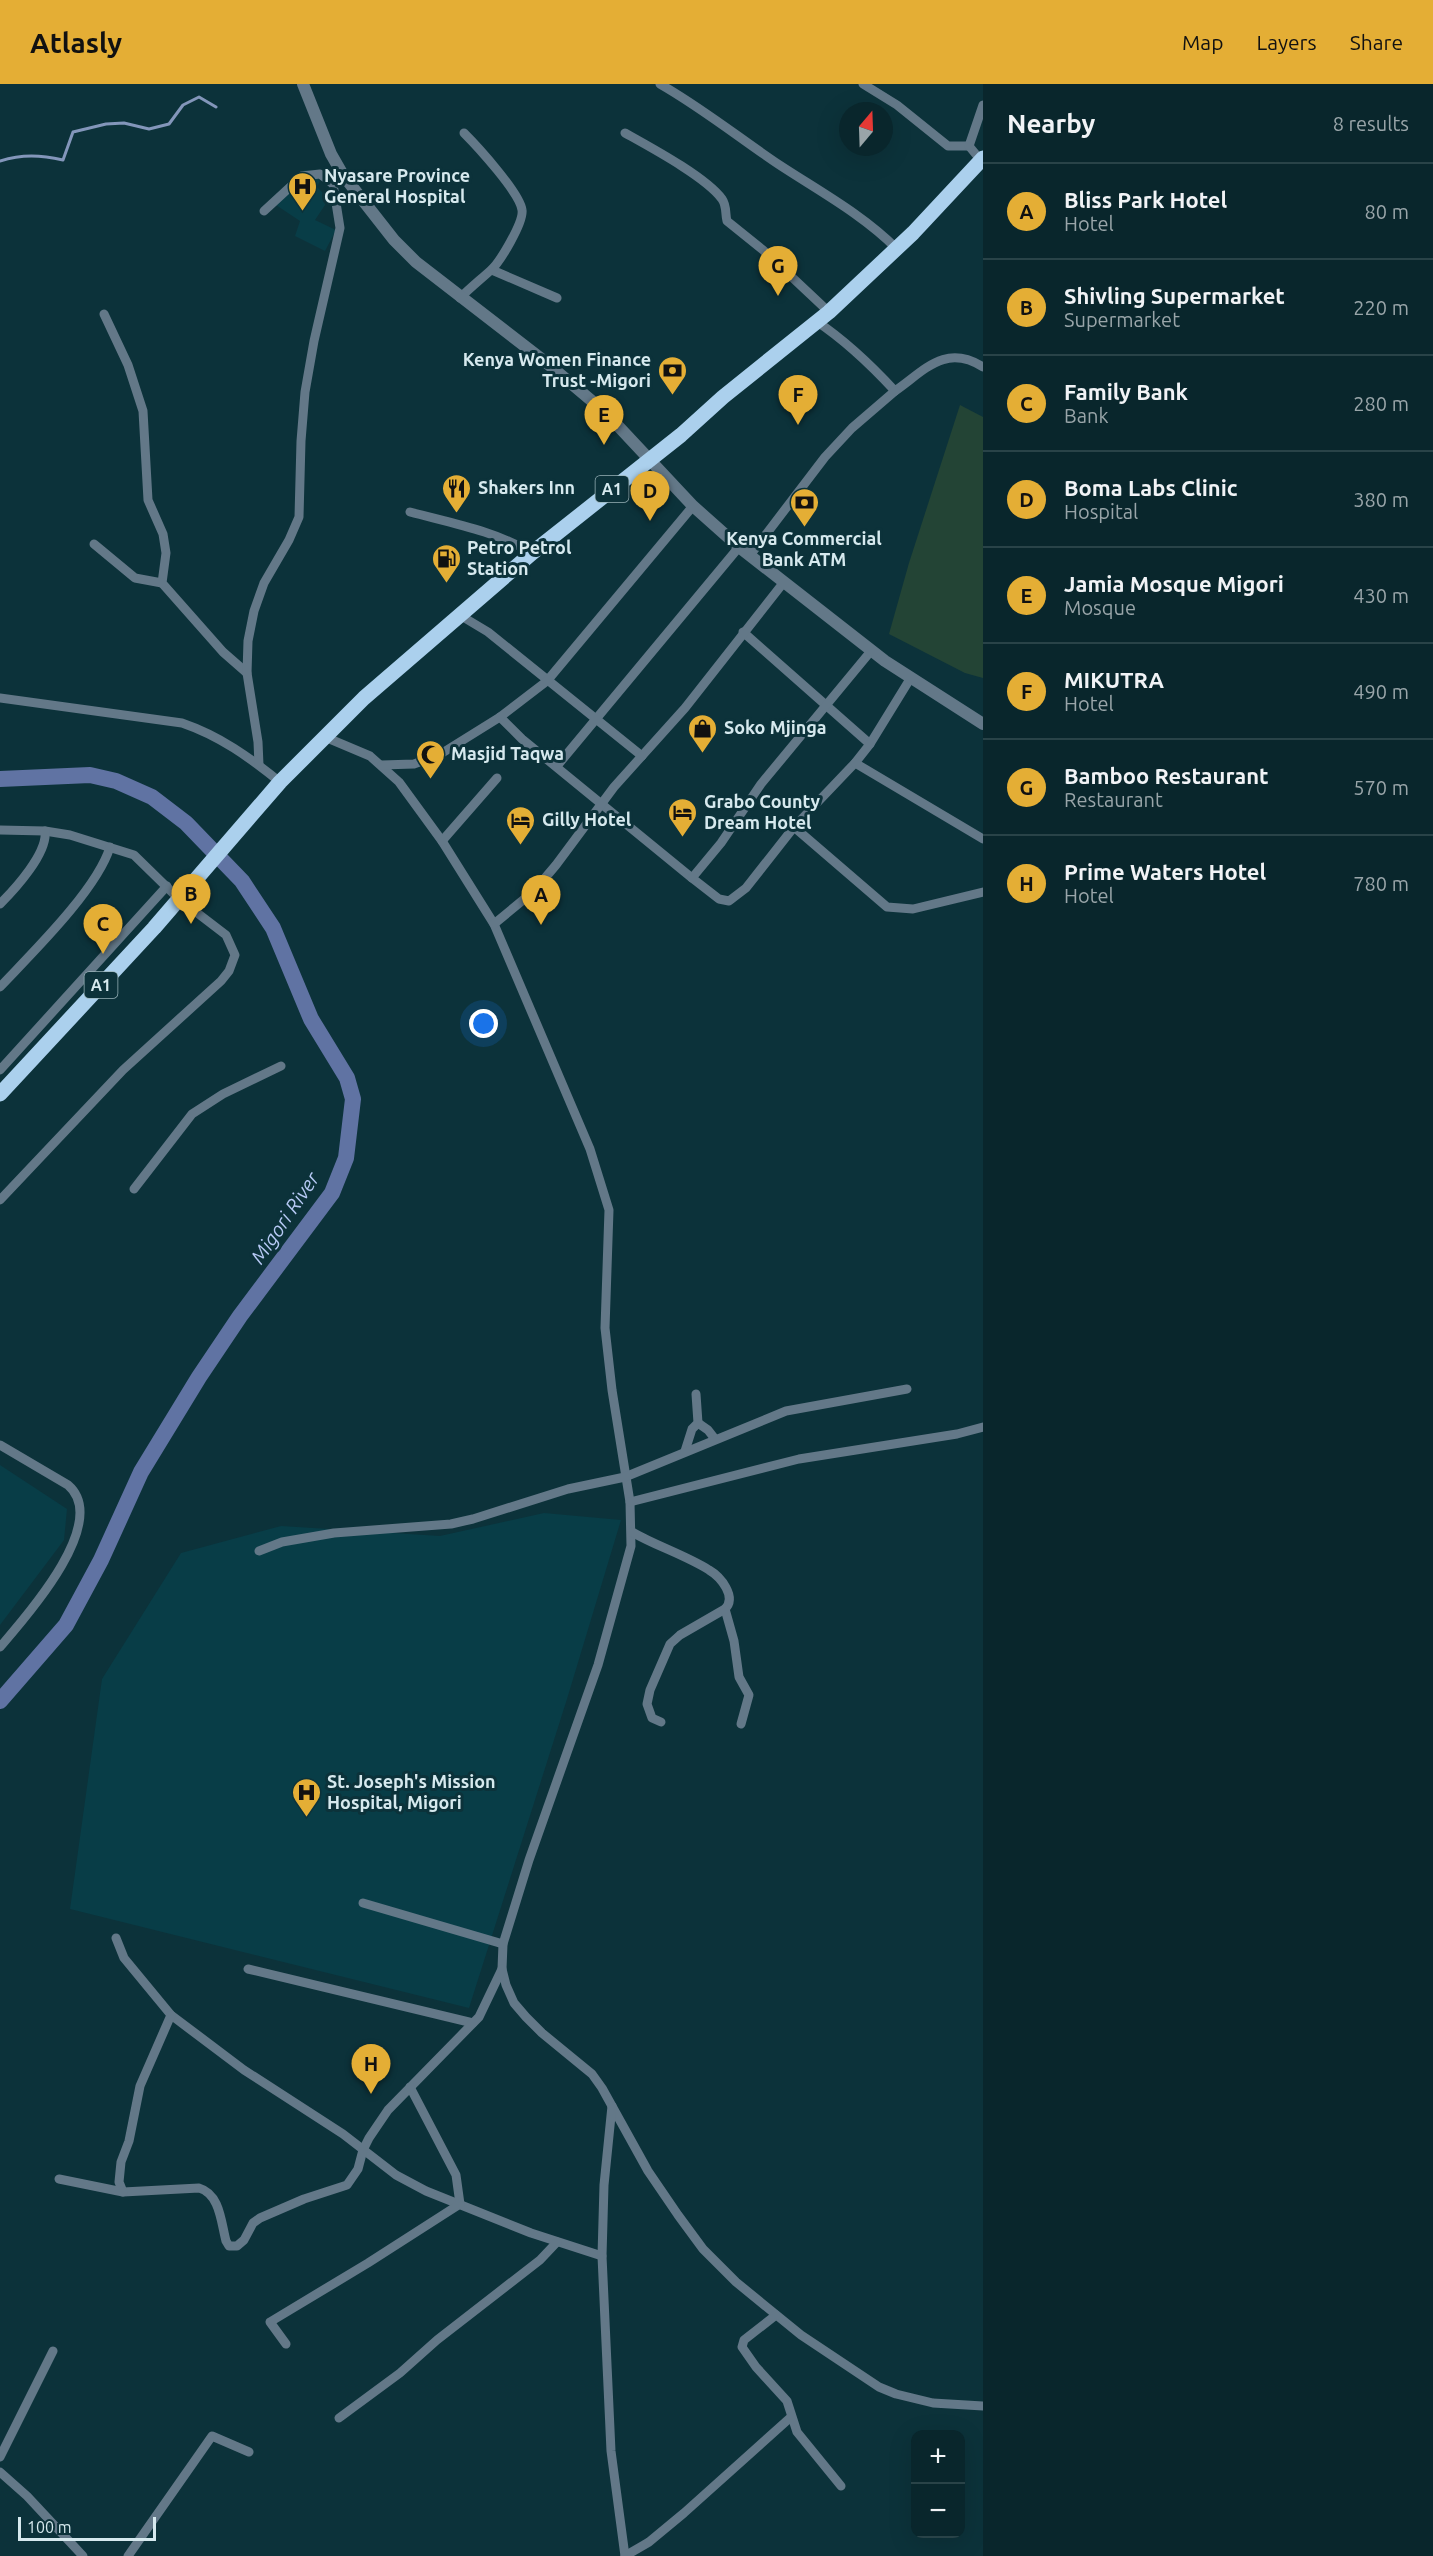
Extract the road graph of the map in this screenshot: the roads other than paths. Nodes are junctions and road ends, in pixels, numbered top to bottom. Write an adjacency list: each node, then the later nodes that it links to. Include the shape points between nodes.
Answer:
1 (303, 84): 9 (street)
2 (660, 84): 12 (street, via 828,194)
3 (863, 84): 7 (street, via 897,105 948,146)
4 (983, 105): 7 (street)
5 (464, 133): 13 (street, via 488,158 522,209 519,225)
6 (625, 133): 16 (street, via 712,189 725,204 727,221)
7 (969, 146): 8 (street)
8 (982, 161): 12 (highway, A1)
9 (343, 175): 10 (street); 14 (street, via 394,240)
10 (333, 184): 11 (street, via 320,174 302,176); 33 (street, via 340,228 305,392 299,517 258,597 248,641)
11 (264, 211)
12 (897, 249): 16 (highway, A1)
13 (492, 270): 14 (street); 15 (street)
14 (460, 298): 21 (street, via 583,393)
15 (557, 298)
16 (829, 312): 18 (highway, A1)
17 (104, 314): 29 (street, via 128,365 143,411 148,500 164,534)
18 (816, 321): 20 (street, via 867,361); 21 (highway, A1)
19 (983, 367): 20 (street, via 968,360 938,360)
20 (895, 391): 27 (street, via 825,457)
21 (649, 460): 22 (street); 26 (highway, A1)
22 (693, 506): 25 (street); 35 (street)
23 (410, 512): 26 (street, via 456,523)
24 (94, 544): 29 (street, via 135,578)
25 (739, 547): 27 (street); 39 (street)
26 (532, 553): 30 (highway, A1)
27 (751, 555): 28 (street)
28 (784, 582): 31 (street); 32 (street)
29 (162, 583): 33 (street, via 223,652)
30 (459, 614): 35 (street, via 488,632); 41 (highway, A1)
31 (743, 632): 37 (street); 43 (street, via 685,708)
32 (871, 651): 34 (street); 37 (street)
33 (247, 673): 45 (street)
34 (910, 679): 40 (street); 42 (street)
35 (547, 681): 38 (street); 39 (street)
36 (0, 698): 45 (street, via 182,723 220,738)
37 (825, 705): 42 (street); 57 (street)
38 (500, 717): 46 (street, via 427,761); 47 (street)
39 (596, 720): 43 (street); 47 (street)
40 (983, 724)
41 (325, 737): 46 (street); 49 (highway, A1)
42 (870, 744): 44 (street)
43 (642, 756): 50 (street)
44 (855, 763): 51 (street); 54 (street)
45 (259, 765): 49 (street)
46 (382, 765): 55 (street)
47 (556, 766): 50 (street)
48 (496, 778): 55 (street)
49 (280, 782): 60 (highway, A1)
50 (602, 804): 57 (street); 62 (street, via 534,891)
51 (794, 827): 57 (street, via 733,900 719,899); 59 (street, via 887,907 913,909)
52 (0, 830): 53 (street)
53 (45, 831): 56 (street); 61 (street, via 43,845 31,866)
54 (983, 839)
55 (442, 841): 62 (street)
56 (110, 847): 58 (street, via 141,860); 63 (street, via 101,868 78,900)
57 (692, 878)
58 (167, 886): 60 (street); 65 (street)
59 (983, 892)
60 (179, 899): 66 (highway, A1); 68 (street, via 230,941 235,956 229,971 123,1070)
61 (0, 904)
62 (494, 924): 76 (street, via 605,1192 609,1230 605,1328)
63 (0, 987)
64 (281, 1066): 67 (street, via 192,1114)
65 (0, 1070)
66 (0, 1094)
67 (134, 1189)
68 (0, 1200)
69 (907, 1389): 73 (street, via 786,1411)
70 (696, 1394): 71 (street)
71 (698, 1423): 73 (street); 75 (street)
72 (983, 1427): 77 (street, via 822,1455)
73 (715, 1439): 75 (street)
74 (0, 1445): 81 (street, via 68,1485 75,1491 81,1509 77,1531 64,1561 19,1627)
75 (685, 1451): 76 (street)
76 (625, 1477): 77 (street); 79 (street, via 451,1524 334,1533 282,1542)
77 (630, 1502): 78 (street)
78 (632, 1532): 80 (street, via 710,1570 727,1589 729,1601); 86 (street, via 627,1564 598,1665)
79 (259, 1551)
80 (725, 1609): 82 (street, via 670,1644 646,1704 652,1718); 83 (street, via 739,1677 749,1697)
81 (0, 1647)
82 (661, 1722)
83 (741, 1724)
84 (363, 1903): 86 (street)
85 (116, 1938): 89 (street, via 124,1958)
86 (503, 1944): 88 (street)
87 (248, 1969): 90 (street)
88 (502, 1969): 90 (street); 92 (street, via 514,2003 542,2033 592,2074)
89 (171, 2014): 93 (street, via 244,2070); 95 (street, via 140,2086 121,2162 119,2182)
90 (473, 2024): 91 (street)
91 (410, 2087): 93 (street, via 388,2110); 96 (street, via 456,2175)
92 (612, 2106): 98 (street); 99 (street, via 648,2171 704,2249)
93 (363, 2150): 95 (street, via 358,2169 347,2185 260,2218 237,2246 229,2246 226,2241 213,2196 204,2189); 96 (street, via 411,2183)
94 (59, 2179): 95 (street)
95 (123, 2192)
96 (460, 2204): 97 (street); 100 (street, via 270,2322)
97 (557, 2242): 98 (street); 104 (street, via 476,2312)
98 (602, 2256): 111 (street, via 611,2451)
99 (776, 2315): 102 (street, via 879,2387 933,2403); 103 (street, via 744,2340 742,2347 787,2401)
100 (286, 2344)
101 (53, 2351): 106 (street)
102 (983, 2406)
103 (791, 2417): 108 (street, via 797,2432); 111 (street, via 684,2513)
104 (339, 2418)
105 (249, 2452): 110 (street, via 212,2436)
106 (0, 2457)
107 (0, 2472): 109 (street)
108 (841, 2486)
109 (83, 2556)
110 (128, 2556)
111 (625, 2556)

